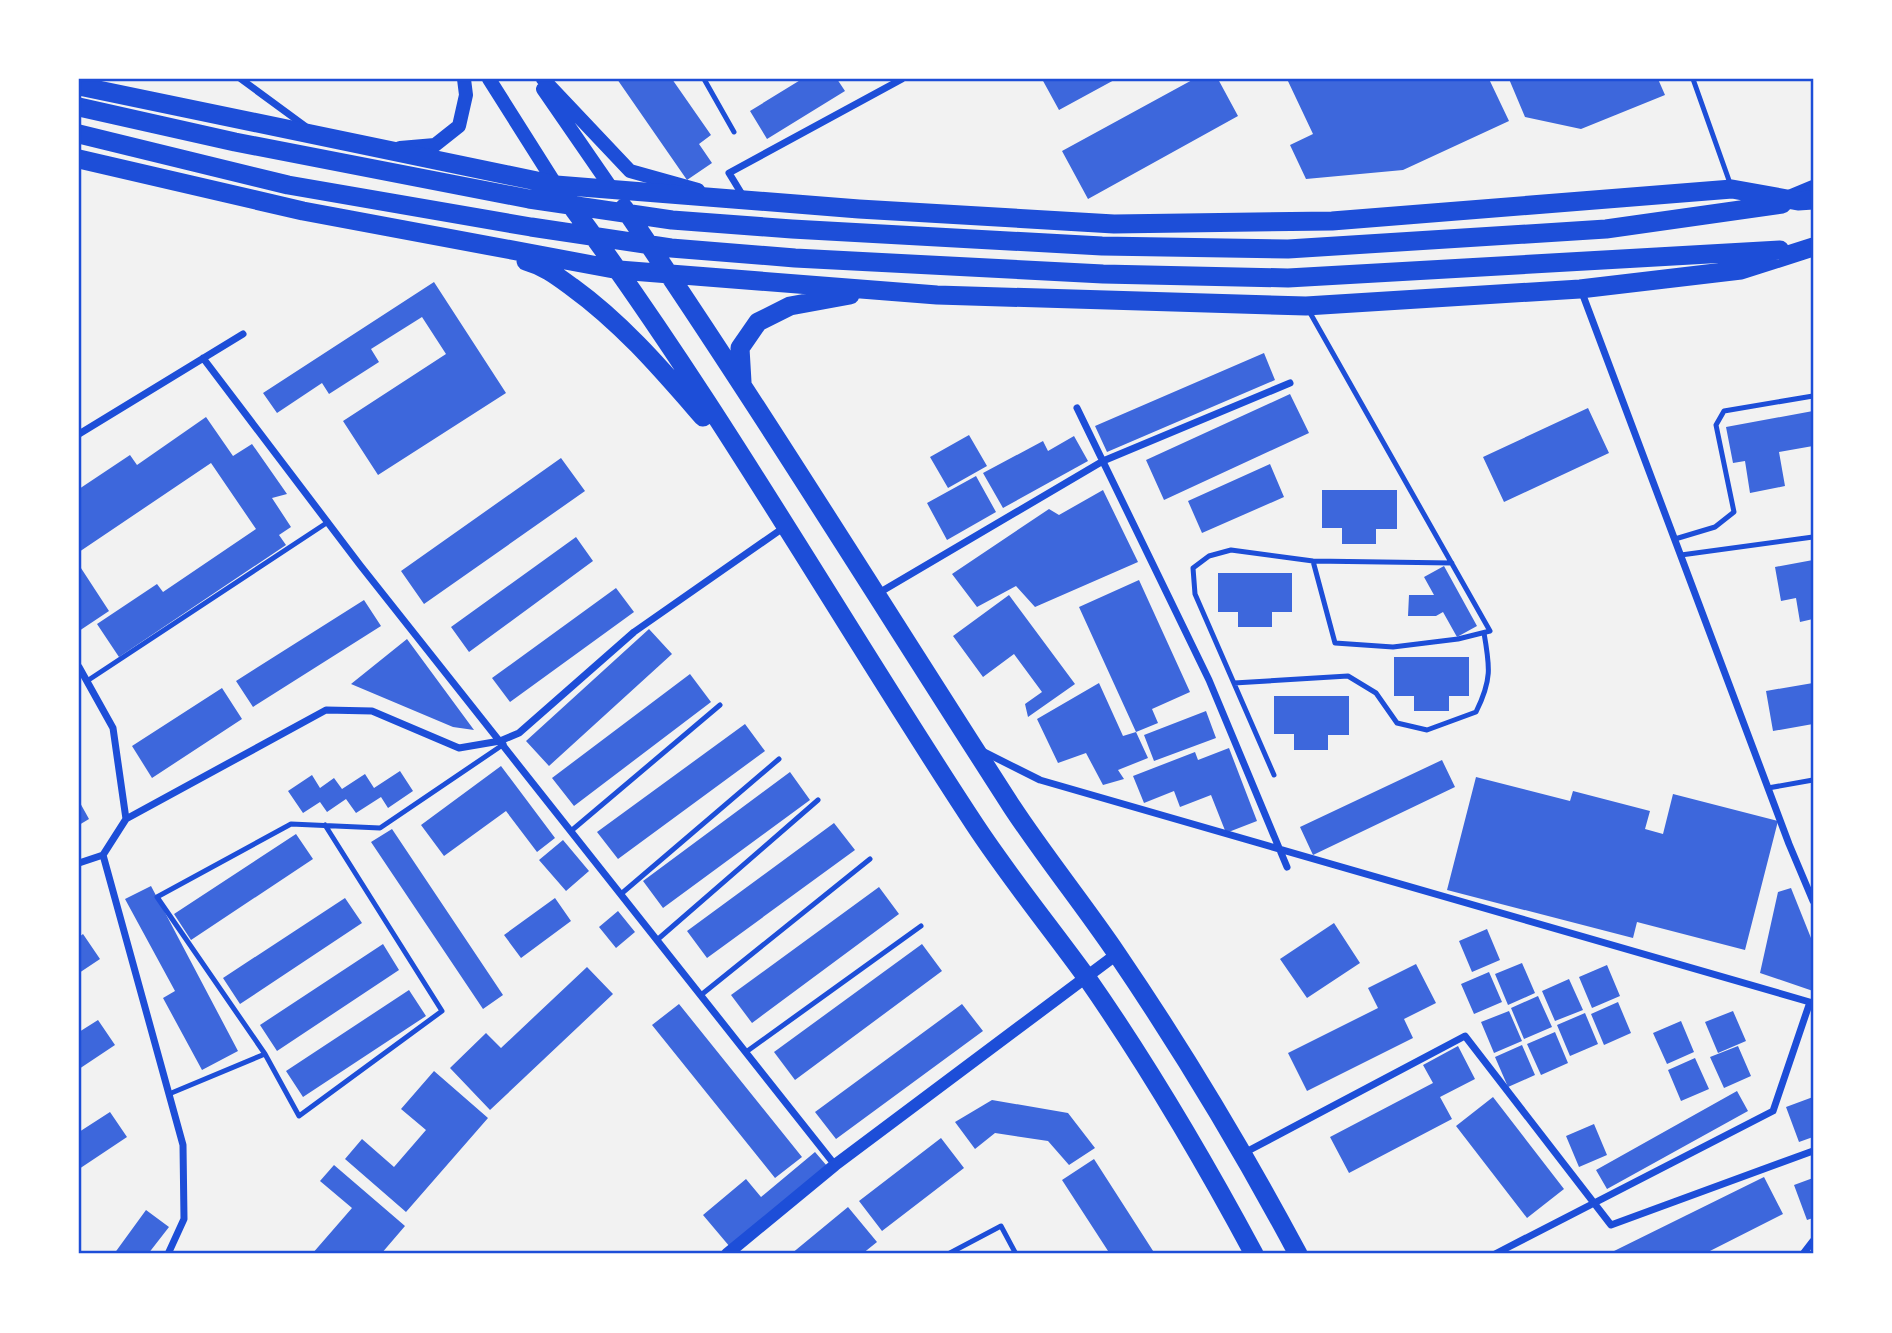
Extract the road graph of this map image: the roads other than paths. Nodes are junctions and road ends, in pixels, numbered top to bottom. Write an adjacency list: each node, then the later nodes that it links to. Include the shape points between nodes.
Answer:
1 (240, 79): 13 (street)
2 (464, 79): 14 (main road, via 466,95 459,126 435,145)
3 (489, 79): 16 (main road)
4 (536, 79): 18 (main road)
5 (543, 79): 20 (main road, via 630,171)
6 (704, 79): 11 (lane)
7 (902, 79): 20 (street, via 729,173)
8 (1693, 79): 19 (lane)
9 (79, 86): 13 (highway)
10 (79, 107): 21 (highway, via 529,199 672,220 1102,246 1289,249 1606,229)
11 (734, 132)
12 (79, 134): 23 (highway, via 288,185 531,228 699,250 1103,274 1288,278)
13 (317, 136): 14 (highway)
14 (385, 150): 16 (highway)
15 (79, 159): 22 (highway, via 303,211)
16 (556, 185): 18 (highway); 24 (highway)
17 (1813, 187): 21 (main road)
18 (612, 189): 20 (highway); 25 (highway)
19 (1732, 189): 20 (highway, via 1332,221 1114,223); 21 (highway)
20 (738, 199)
21 (1799, 200)
22 (423, 233): 24 (highway); 37 (highway, via 542,265 552,272 642,347)
23 (1810, 249): 26 (highway, via 1741,270)
24 (619, 270): 25 (highway); 37 (highway)
25 (669, 274): 27 (highway); 31 (highway)
26 (1580, 289): 28 (highway); 41 (street)
27 (877, 291): 28 (highway); 31 (highway, via 790,306 758,322 740,348)
28 (1306, 306): 44 (lane)
29 (243, 334): 30 (street)
30 (203, 358): 35 (street); 38 (street)
31 (742, 383): 45 (highway)
32 (1290, 383): 36 (street)
33 (1813, 396): 41 (lane, via 1724,411 1717,425 1734,512 1715,527)
34 (1077, 408): 36 (street)
35 (79, 434)
36 (1103, 461): 45 (street); 61 (street, via 1209,680)
37 (750, 470): 39 (highway)
38 (328, 522): 48 (lane); 51 (street)
39 (786, 526): 51 (street, via 634,632 519,733); 71 (highway, via 976,826)
40 (1813, 537): 42 (lane)
41 (1675, 539): 42 (street)
42 (1681, 555): 56 (street)
43 (1312, 561): 44 (lane); 46 (lane, via 1335,643 1393,647); 49 (lane, via 1231,550 1209,556 1193,568 1195,594)
44 (1452, 563): 46 (lane, via 1490,632)
45 (877, 594): 52 (highway)
46 (1484, 633): 49 (lane, via 1488,689 1476,712 1427,730 1397,723 1376,693 1348,676)
47 (79, 667): 48 (street)
48 (87, 681): 58 (street, via 113,728)
49 (1234, 683): 54 (lane)
50 (720, 705): 60 (lane)
51 (501, 743): 58 (street, via 459,748 372,711 326,710); 59 (lane, via 380,828); 60 (street)
52 (974, 747): 61 (street, via 1040,780); 70 (highway)
53 (779, 759): 66 (lane)
54 (1274, 775)
55 (1813, 780): 56 (lane)
56 (1769, 788): 67 (street)
57 (818, 800): 69 (lane)
58 (127, 819): 62 (street)
59 (325, 825): 75 (lane, via 291,824 158,897); 75 (lane, via 442,1012 299,1116)
60 (571, 831): 66 (street)
61 (1279, 849): 65 (street); 73 (street)
62 (103, 855): 64 (street); 76 (street)
63 (870, 859): 72 (lane)
64 (79, 863)
65 (1287, 867)
66 (621, 894): 69 (street)
67 (1813, 901)
68 (921, 926): 74 (lane)
69 (657, 940): 72 (street)
70 (1117, 954): 71 (street); 78 (highway)
71 (1087, 978): 79 (street); 86 (highway, via 1164,1094)
72 (701, 995): 74 (street)
73 (1812, 1003): 80 (street, via 1773,1111)
74 (746, 1052): 79 (street)
75 (265, 1054): 76 (lane)
76 (169, 1094): 82 (street, via 183,1145 184,1219)
77 (1813, 1151): 80 (street, via 1611,1225)
78 (1244, 1154): 80 (street, via 1465,1036); 87 (highway)
79 (835, 1165): 83 (street)
80 (1594, 1203): 88 (street)
81 (1813, 1241): 89 (street)
82 (168, 1254)
83 (727, 1254)
84 (948, 1254): 85 (lane, via 1001,1226)
85 (1016, 1254)
86 (1254, 1254)
87 (1298, 1254)
88 (1495, 1254)
89 (1803, 1254)

